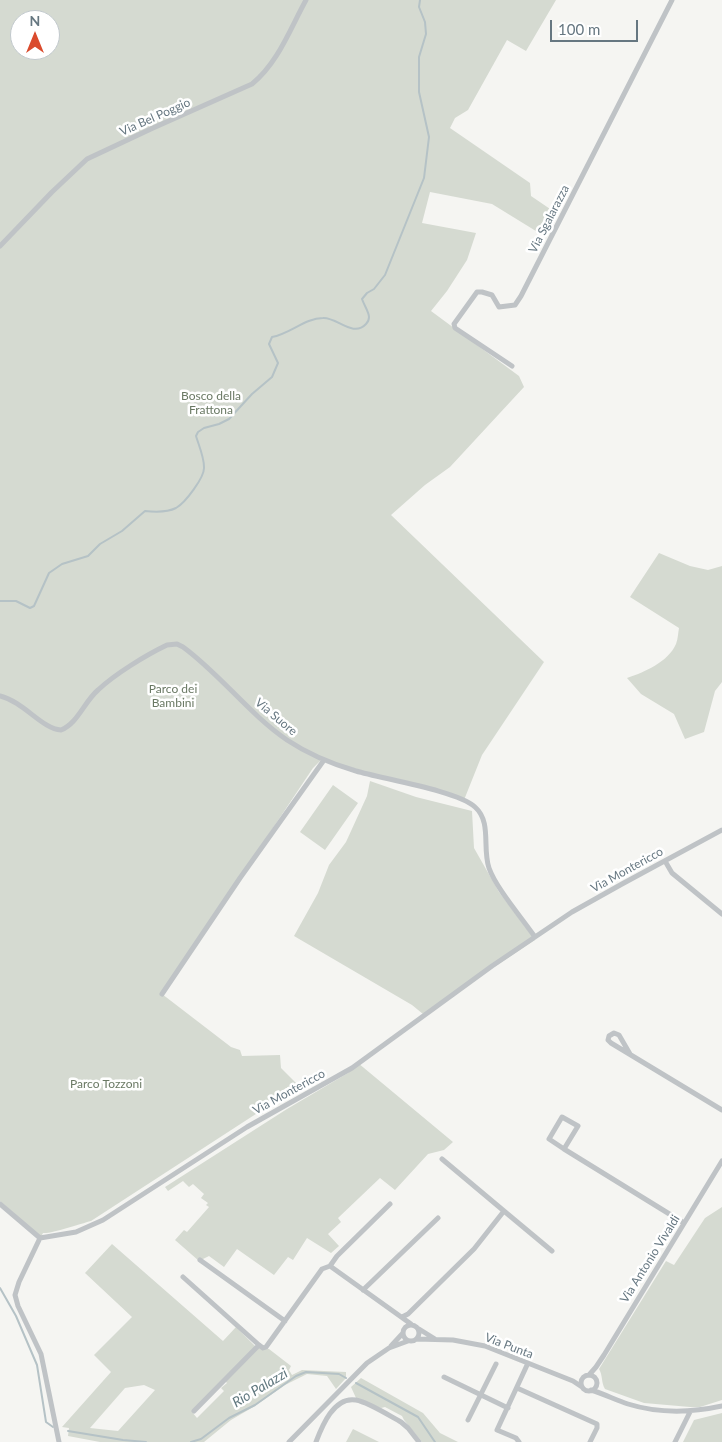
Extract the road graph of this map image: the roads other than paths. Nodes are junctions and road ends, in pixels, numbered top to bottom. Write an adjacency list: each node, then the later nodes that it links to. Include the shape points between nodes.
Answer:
1 (306, 0): 3 (street, Via Bel Poggio, via 275,59 252,84 87,159)
2 (672, 0): 4 (street, Via Sgalarazza, via 515,305 499,307 492,295 476,292 454,324 455,328)
3 (0, 246)
4 (512, 366)
5 (0, 696): 6 (street, Via Suore, via 15,701 48,726 61,730 69,726 104,684 161,648 178,644 285,739)
6 (324, 760): 10 (street, Via Suore, via 441,792 473,805 483,818 486,858 492,875); 11 (street)
7 (722, 830): 8 (street, Via Montericco)
8 (665, 861): 9 (street, via 672,873); 10 (street, Via Montericco)
9 (722, 914)
10 (535, 937): 22 (street, Via Montericco, via 352,1068 247,1127 103,1220 76,1232)
11 (162, 994)
12 (630, 1054): 12 (street, via 619,1035 609,1036 611,1043); 13 (street)
13 (722, 1110)
14 (564, 1149): 14 (street, via 578,1126 562,1117 549,1139); 21 (street)
15 (442, 1159): 19 (street)
16 (722, 1161): 21 (street, Via Antonio Vivaldi)
17 (0, 1204): 22 (street)
18 (390, 1204): 25 (street)
19 (504, 1211): 23 (street); 28 (street, via 474,1249)
20 (438, 1218): 27 (street)
21 (684, 1223): 42 (street, Via Antonio Vivaldi)
22 (40, 1238): 58 (street, via 15,1294 41,1354)
23 (552, 1251)
24 (200, 1260): 30 (street)
25 (330, 1266): 27 (street, Via Punta); 30 (street, via 322,1269)
26 (183, 1277): 38 (street)
27 (363, 1290): 29 (street, Via Punta)
28 (408, 1314): 29 (street); 31 (street)
29 (402, 1318): 31 (street, Via Punta); 32 (street)
30 (285, 1321): 38 (street, via 267,1346)
31 (412, 1325): 32 (street); 33 (street, Via Punta)
32 (405, 1327): 34 (street, Via Punta)
33 (419, 1329): 35 (street); 36 (street, Via Punta)
34 (403, 1333): 37 (street); 39 (street, Via Punta)
35 (417, 1339): 36 (street, Via Punta); 37 (street, Via Punta)
36 (435, 1339): 40 (street, Via Punta, via 471,1342)
37 (408, 1340): 39 (street, Via Punta)
38 (261, 1346): 54 (street)
39 (389, 1348): 57 (street, Via Punta, via 367,1363)
40 (528, 1363): 45 (street, Via Punta); 48 (street)
41 (496, 1364): 50 (street)
42 (592, 1376): 44 (street); 46 (street, via 597,1381)
43 (444, 1377): 50 (street)
44 (583, 1378): 45 (street); 47 (street)
45 (573, 1381): 47 (street, Via Punta)
46 (596, 1385): 49 (street); 51 (street)
47 (582, 1387): 49 (street, Via Punta)
48 (516, 1388): 53 (street); 64 (street, via 596,1424)
49 (591, 1390): 51 (street, Via Punta)
50 (481, 1394): 53 (street); 56 (street)
51 (602, 1394): 55 (street, Via Punta, via 642,1408)
52 (722, 1406): 55 (street, Via Punta)
53 (508, 1408): 63 (street, via 497,1430)
54 (194, 1412)
55 (690, 1412): 65 (street)
56 (468, 1420)
57 (295, 1436): 59 (street, Via Punta); 60 (street)
58 (60, 1442)
59 (290, 1442)
60 (296, 1442)
61 (316, 1442): 62 (street, via 326,1418 339,1405 354,1400 402,1422)
62 (419, 1442)
63 (520, 1442)
64 (590, 1442)
65 (675, 1442)

